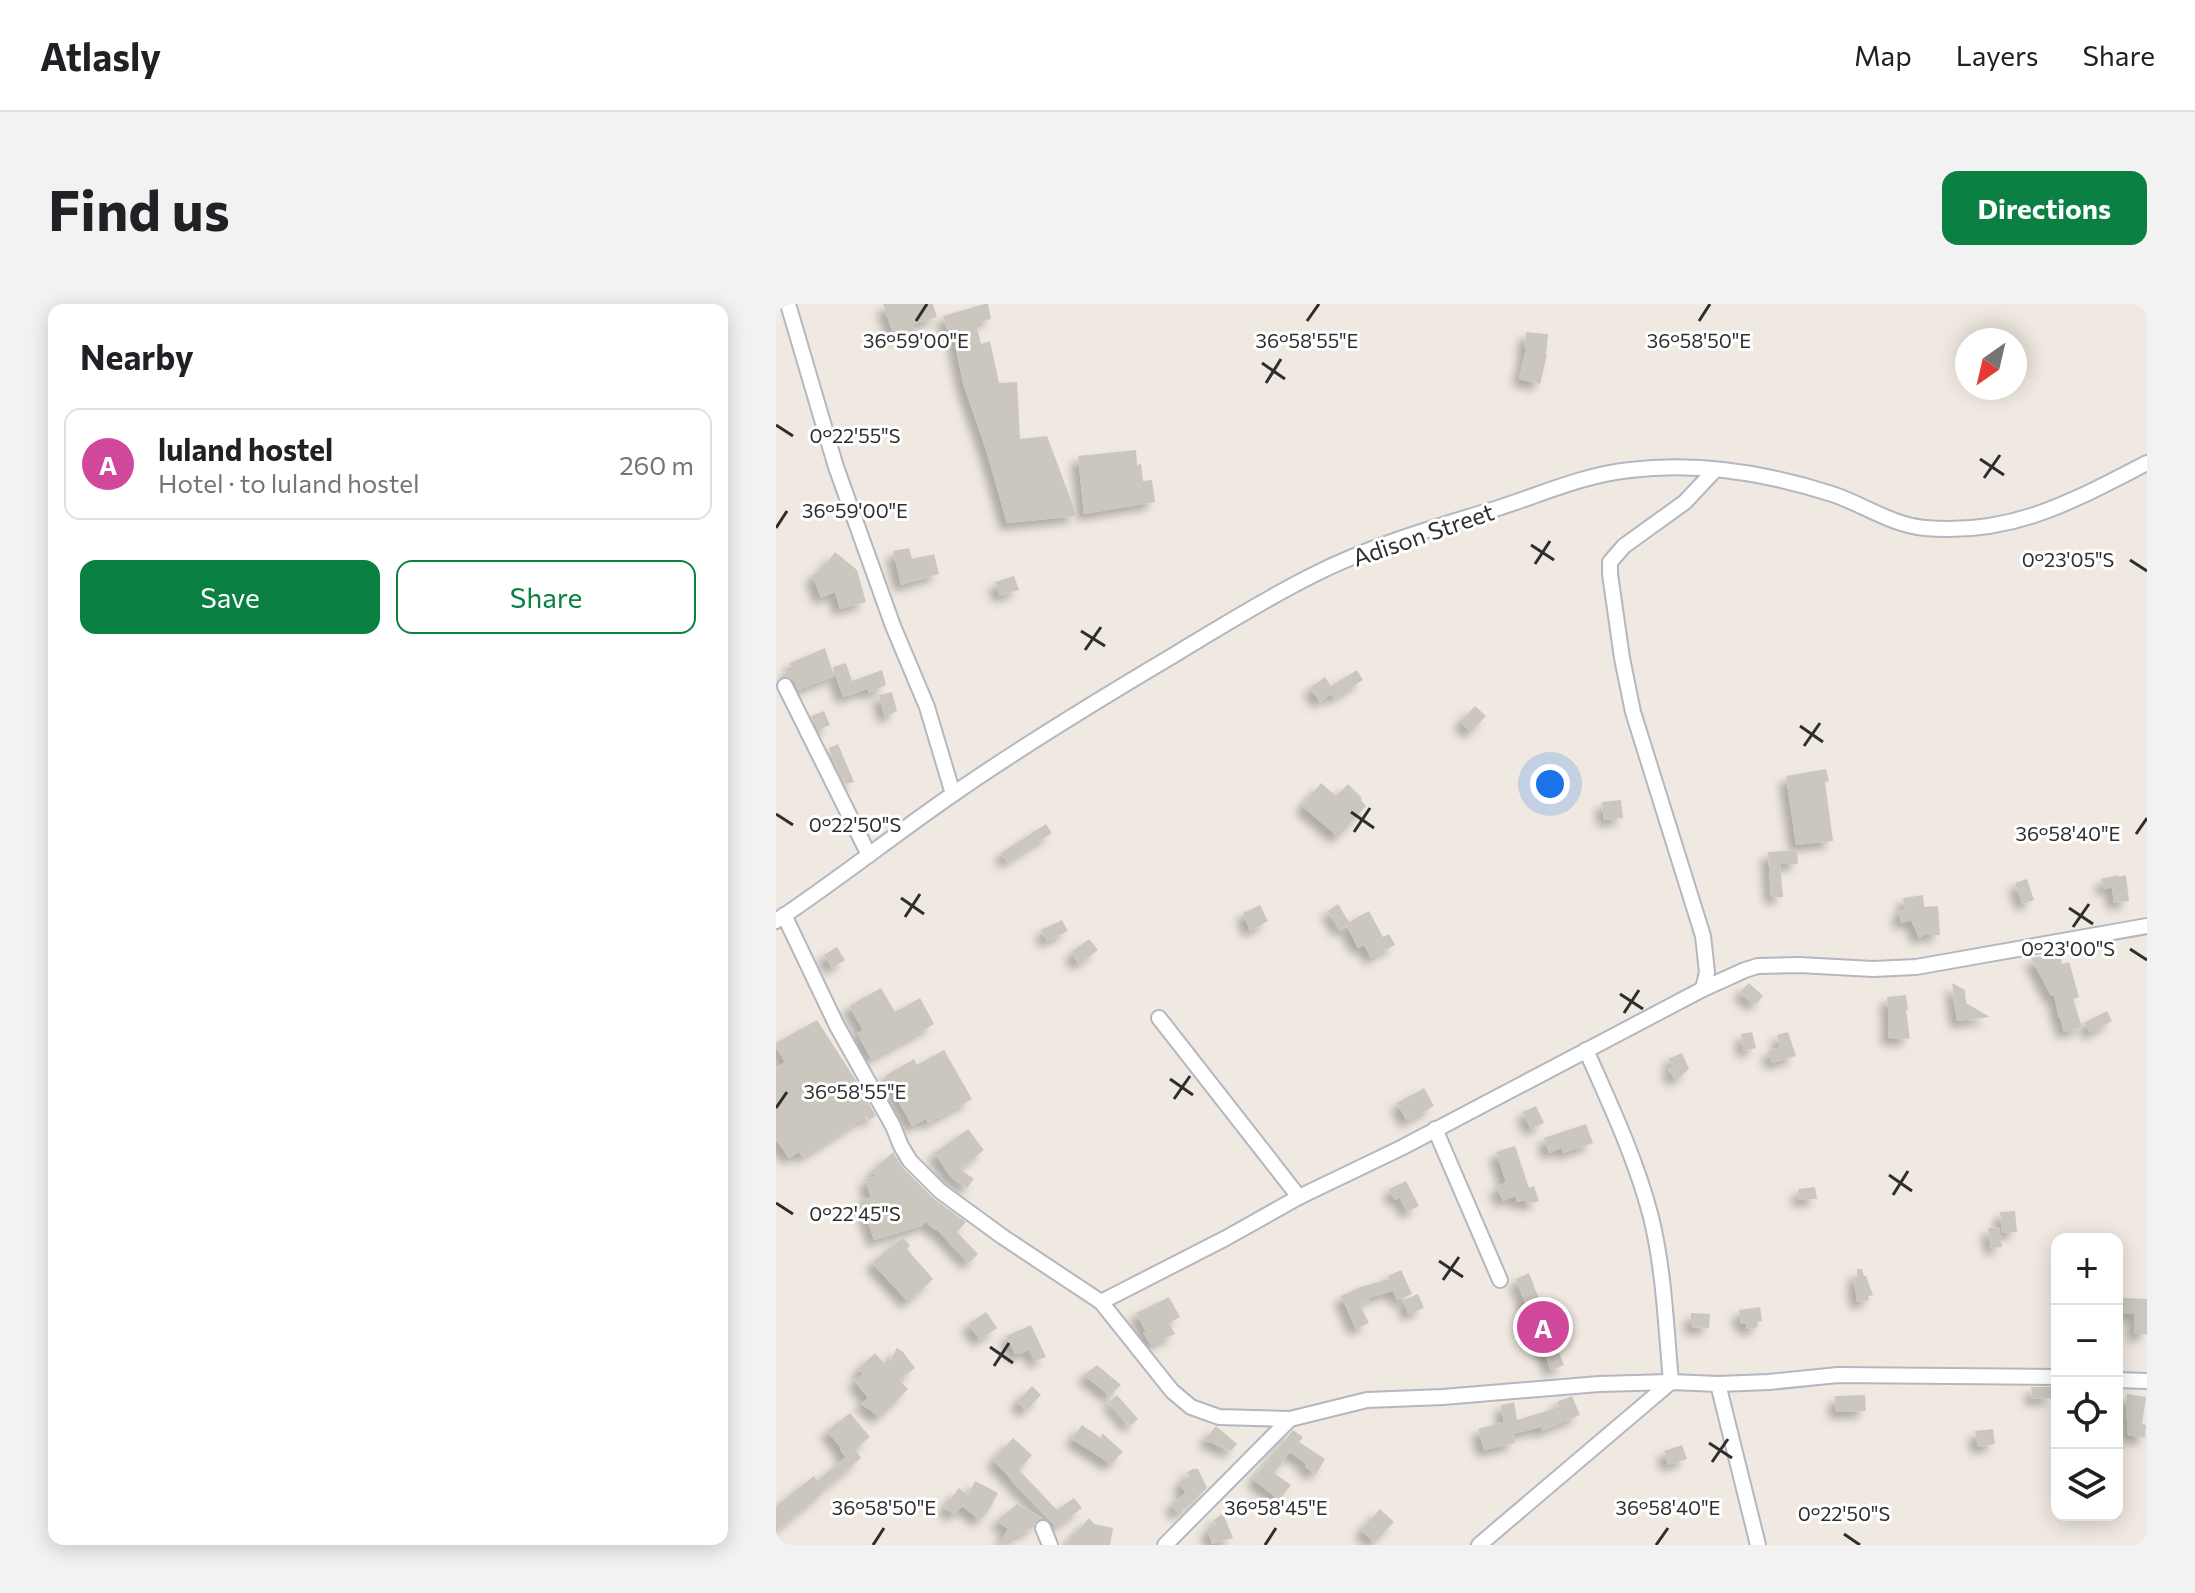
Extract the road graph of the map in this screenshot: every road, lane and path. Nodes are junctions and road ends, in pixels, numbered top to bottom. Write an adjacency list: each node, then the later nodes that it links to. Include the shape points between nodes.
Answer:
1 (788, 304): 5 (street, via 836,467 927,707)
2 (2147, 463): 3 (street, Adison Street, via 2046,512 1958,528 1905,524 1835,495 1750,473)
3 (1715, 470): 5 (street, Adison Street, via 1600,474 1351,557 1155,666); 9 (street, via 1685,502 1610,562 1633,712 1703,936)
4 (785, 686): 6 (street)
5 (953, 794): 6 (street, Adison Street)
6 (869, 855): 7 (street, Adison Street)
7 (780, 918): 15 (street, via 910,1161 940,1191)
8 (2147, 926): 9 (street, via 1916,967 1758,966)
9 (1703, 989): 11 (street)
10 (1159, 1018): 13 (street)
11 (1586, 1050): 12 (street); 19 (street, via 1644,1191 1658,1255)
12 (1435, 1129): 13 (street); 14 (street)
13 (1299, 1197): 15 (street)
14 (1500, 1280)
15 (1101, 1302): 21 (street, via 1172,1391 1191,1407 1219,1417)
16 (2051, 1377): 20 (street, via 1838,1375)
17 (2123, 1380): 18 (street)
18 (2147, 1381)
19 (1671, 1382): 20 (street); 21 (street, via 1367,1400); 25 (street)
20 (1718, 1384): 26 (street)
21 (1290, 1419): 24 (street)
22 (1043, 1528): 23 (street)
23 (1050, 1545)
24 (1165, 1545)
25 (1479, 1545)
26 (1758, 1545)

